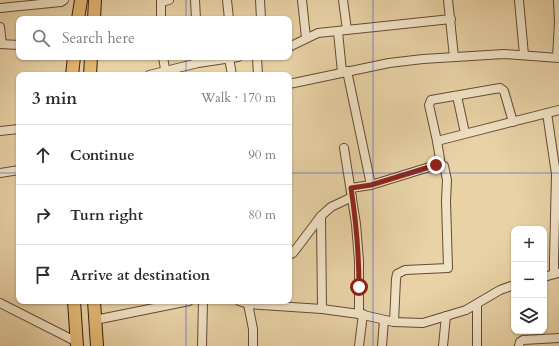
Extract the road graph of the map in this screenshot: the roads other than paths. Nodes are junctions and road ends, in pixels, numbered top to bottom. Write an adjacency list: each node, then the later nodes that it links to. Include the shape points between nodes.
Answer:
1 (64, 0): 13 (street)
2 (81, 0): 14 (main road)
3 (96, 0): 15 (main road)
4 (195, 0): 17 (street)
5 (227, 0): 18 (street)
6 (260, 0): 19 (street)
7 (302, 0): 24 (street)
8 (343, 0): 22 (street)
9 (448, 0): 20 (street)
10 (519, 0): 28 (street)
11 (558, 0): 30 (street)
12 (163, 1): 16 (street)
13 (0, 8)
14 (78, 16)
15 (94, 16)
16 (161, 16)
17 (196, 16)
18 (229, 16)
19 (261, 16)
20 (451, 19): 22 (street); 29 (street)
21 (0, 27): 25 (street)
22 (347, 30): 23 (street)
23 (338, 32): 24 (street, via 318,33); 43 (street)
24 (306, 38): 27 (street)
25 (1, 44): 26 (street)
26 (16, 45)
27 (292, 45)
28 (524, 55): 29 (street); 30 (street)
29 (454, 57): 43 (street, via 389,63)
30 (558, 57)
31 (74, 60): 37 (main road)
32 (91, 60): 38 (main road)
33 (164, 60): 39 (street)
34 (198, 60): 40 (street)
35 (233, 60): 41 (street)
36 (257, 60): 42 (street)
37 (72, 72)
38 (90, 72)
39 (166, 72)
40 (168, 72)
41 (232, 72)
42 (258, 72)
43 (344, 72): 44 (street); 57 (street)
44 (292, 83)
45 (457, 96): 48 (street, via 502,88); 51 (street); 52 (street, via 429,102)
46 (559, 110): 47 (street)
47 (546, 113): 48 (street); 62 (street, via 556,174)
48 (513, 122): 51 (street)
49 (16, 129): 50 (street)
50 (0, 131)
51 (465, 133): 52 (street)
52 (437, 141): 54 (street, via 440,159)
53 (344, 148): 58 (street)
54 (438, 162): 57 (street, via 436,165); 78 (street, via 444,166 447,180 448,268 406,270 397,274)
55 (16, 170): 56 (street)
56 (0, 173)
57 (371, 185): 58 (street)
58 (351, 188): 59 (street)
59 (352, 197): 60 (street, via 331,207); 74 (street, via 359,261)
60 (321, 216): 61 (street); 73 (street)
61 (292, 254)
62 (557, 273): 63 (street)
63 (547, 276)
64 (511, 286): 72 (street)
65 (0, 303): 82 (street)
66 (74, 304): 82 (main road)
67 (94, 304): 76 (main road)
68 (174, 304): 76 (street)
69 (203, 304): 84 (street)
70 (243, 304): 85 (street, via 253,330)
71 (265, 304): 73 (street)
72 (478, 304): 75 (street); 89 (street)
73 (322, 309): 74 (street)
74 (361, 314): 77 (street); 86 (street)
75 (446, 316): 78 (street, via 423,323); 88 (street)
76 (95, 320): 83 (main road)
77 (384, 320): 78 (street); 87 (street)
78 (394, 322)
79 (526, 334): 81 (street)
80 (559, 338): 81 (street)
81 (526, 340): 90 (street, via 520,342)
82 (77, 344)
83 (97, 346)
84 (202, 346)
85 (253, 346)
86 (359, 346)
87 (382, 346)
88 (443, 346)
89 (477, 346)
90 (519, 346)

